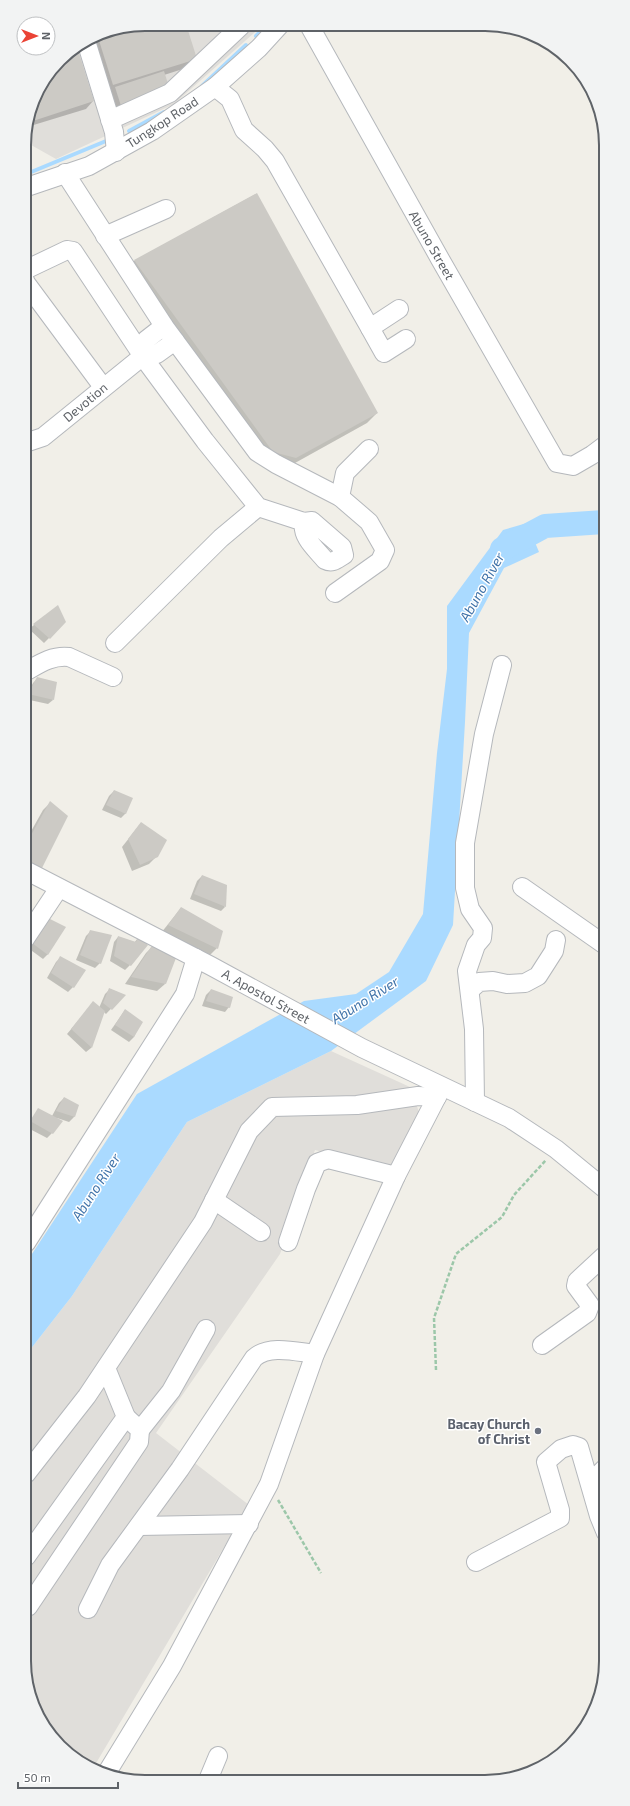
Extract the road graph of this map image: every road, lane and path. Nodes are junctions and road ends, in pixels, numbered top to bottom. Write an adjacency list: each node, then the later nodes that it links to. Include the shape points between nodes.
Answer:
1 (235, 31): 8 (street, via 170,93)
2 (246, 31): 6 (street)
3 (274, 31): 6 (street, Tungkop Road)
4 (311, 31): 25 (street, Abuno Street, via 557,463 573,466)
5 (88, 46): 8 (street)
6 (259, 48): 7 (street, Tungkop Road)
7 (215, 87): 9 (street, Tungkop Road, via 152,131); 18 (street, via 230,99 244,130 266,149 275,161)
8 (110, 120): 9 (street)
9 (116, 152): 10 (street, Tungkop Road, via 89,166)
10 (65, 174): 11 (street, Tungkop Road); 13 (street)
11 (31, 186)
12 (166, 209): 13 (street)
13 (105, 236): 17 (street)
14 (31, 267): 21 (street, via 68,250 73,251)
15 (31, 290): 22 (street)
16 (399, 309): 18 (street)
17 (164, 326): 20 (street); 21 (street, via 146,340)
18 (370, 328): 19 (street, via 384,353)
19 (406, 339)
20 (175, 341): 21 (street, Devotion, via 157,354); 26 (street, via 257,452)
21 (143, 356): 22 (street, Devotion); 27 (street, via 205,441)
22 (103, 387): 23 (street, Devotion, via 43,437)
23 (31, 441)
24 (369, 449): 26 (street, via 345,473)
25 (599, 450)
26 (340, 498): 29 (street, via 369,522 385,550 380,561)
27 (258, 507): 28 (street); 30 (street, via 220,538)
28 (304, 522)
29 (335, 593)
30 (115, 643)
31 (502, 665): 41 (street, via 484,734 465,843 465,888 470,909 483,928 482,938 476,945 467,971)
32 (31, 669): 33 (street, via 48,659 63,656)
33 (113, 677)
34 (31, 873): 36 (street, A. Apostol Street)
35 (522, 887): 39 (street)
36 (59, 888): 37 (street); 40 (street, A. Apostol Street)
37 (31, 930)
38 (556, 940): 41 (street, via 554,951 538,976 525,983 479,982)
39 (599, 941)
40 (196, 958): 42 (street, A. Apostol Street); 48 (street, via 185,994)
41 (470, 990): 43 (street, via 474,1028)
42 (439, 1092): 43 (street, A. Apostol Street); 45 (street); 47 (street, via 357,1105 272,1107 249,1131)
43 (475, 1102): 44 (street, A. Apostol Street, via 509,1118)
44 (556, 1149): 46 (street, A. Apostol Street); 56 (path, via 514,1195 502,1217 456,1254 434,1318)
45 (396, 1176): 50 (street, via 328,1159 317,1163); 54 (street)
46 (599, 1177)
47 (214, 1200): 49 (street); 55 (street, via 203,1222)
48 (31, 1231)
49 (261, 1232)
50 (288, 1242)
51 (599, 1260): 53 (street, via 576,1281 576,1286 590,1304 587,1313)
52 (206, 1329): 58 (street, via 171,1391)
53 (542, 1345)
54 (315, 1354): 62 (street); 65 (street, via 275,1350 258,1353)
55 (106, 1368): 57 (street); 59 (street)
56 (436, 1370)
57 (126, 1417): 58 (street); 66 (street)
58 (140, 1430): 69 (street, via 140,1442)
59 (31, 1468)
60 (599, 1475): 61 (street)
61 (590, 1483): 63 (street); 67 (street, via 579,1447 573,1445 561,1449 546,1463 560,1518)
62 (269, 1484): 64 (street); 68 (path)
63 (599, 1518)
64 (249, 1524): 65 (street); 72 (street, via 172,1666)
65 (139, 1526): 70 (street, via 110,1565)
66 (31, 1550)
67 (476, 1562)
68 (321, 1573)
69 (31, 1603)
70 (88, 1609)
71 (218, 1756): 73 (street)
72 (109, 1769)
73 (210, 1775)

